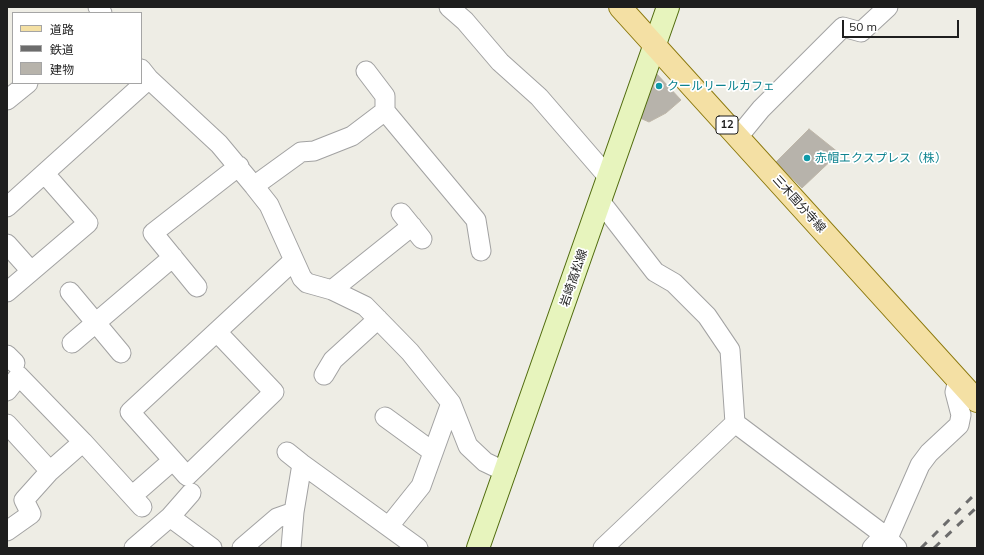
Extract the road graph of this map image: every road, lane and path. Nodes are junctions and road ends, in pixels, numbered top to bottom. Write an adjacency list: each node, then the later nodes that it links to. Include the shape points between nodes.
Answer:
1 (449, 7): 15 (street, via 465,21 500,62 539,97)
2 (620, 7): 5 (main road, 三木国分寺線 / 12)
3 (668, 7): 5 (main road, 岩崎高松線)
4 (888, 7): 12 (street, via 861,32 843,27 761,109)
5 (655, 45): 12 (main road, 三木国分寺線 / 12); 15 (main road, 岩崎高松線)
6 (366, 71): 11 (street, via 385,96)
7 (145, 74): 13 (street)
8 (27, 84): 10 (street)
9 (135, 84): 14 (street)
10 (7, 100)
11 (385, 111): 16 (street, via 352,136 314,151 301,152); 21 (street, via 476,220)
12 (738, 137): 35 (main road, 三木国分寺線 / 12)
13 (239, 166): 16 (street); 22 (street, via 153,233)
14 (45, 174): 18 (street); 24 (street, via 88,223)
15 (609, 178): 17 (main road, 岩崎高松線)
16 (254, 186): 23 (street, via 269,205)
17 (600, 201): 40 (street, via 655,272 674,283 707,316 730,350); 48 (main road, 岩崎高松線)
18 (7, 207)
19 (412, 226): 26 (street)
20 (7, 244): 24 (street)
21 (481, 251)
22 (173, 257): 25 (street); 30 (street)
23 (293, 261): 26 (street, via 307,283); 31 (street)
24 (31, 271): 27 (street)
25 (197, 287)
26 (332, 290): 29 (street, via 365,306)
27 (7, 292)
28 (70, 292): 30 (street)
29 (378, 318): 34 (street, via 333,360); 38 (street, via 410,352)
30 (96, 323): 32 (street); 33 (street)
31 (217, 332): 45 (street, via 130,412); 45 (street, via 274,392 186,476)
32 (72, 344)
33 (121, 353)
34 (324, 375)
35 (958, 380): 37 (main road, 三木国分寺線 / 12); 54 (street, via 955,392 961,415 959,425 920,464)
36 (7, 391): 42 (street, via 19,376)
37 (977, 401)
38 (451, 403): 44 (street); 48 (street, via 468,446 485,462)
39 (385, 417): 44 (street)
40 (735, 423): 54 (street); 61 (street)
41 (7, 424): 47 (street)
42 (83, 442): 45 (street, via 137,502); 47 (street)
43 (287, 452): 46 (street)
44 (434, 452): 52 (street, via 421,486)
45 (172, 461)
46 (302, 464): 50 (street); 52 (street)
47 (50, 471): 53 (street, via 24,500 31,514)
48 (506, 472): 60 (main road, 岩崎高松線)
49 (191, 493): 51 (street)
50 (294, 512): 57 (street, via 277,518); 58 (street)
51 (170, 517): 55 (street); 56 (street)
52 (389, 526): 59 (street)
53 (7, 531)
54 (885, 542)
55 (134, 548)
56 (212, 548)
57 (242, 548)
58 (291, 548)
59 (418, 548)
60 (478, 548)
61 (602, 548)

